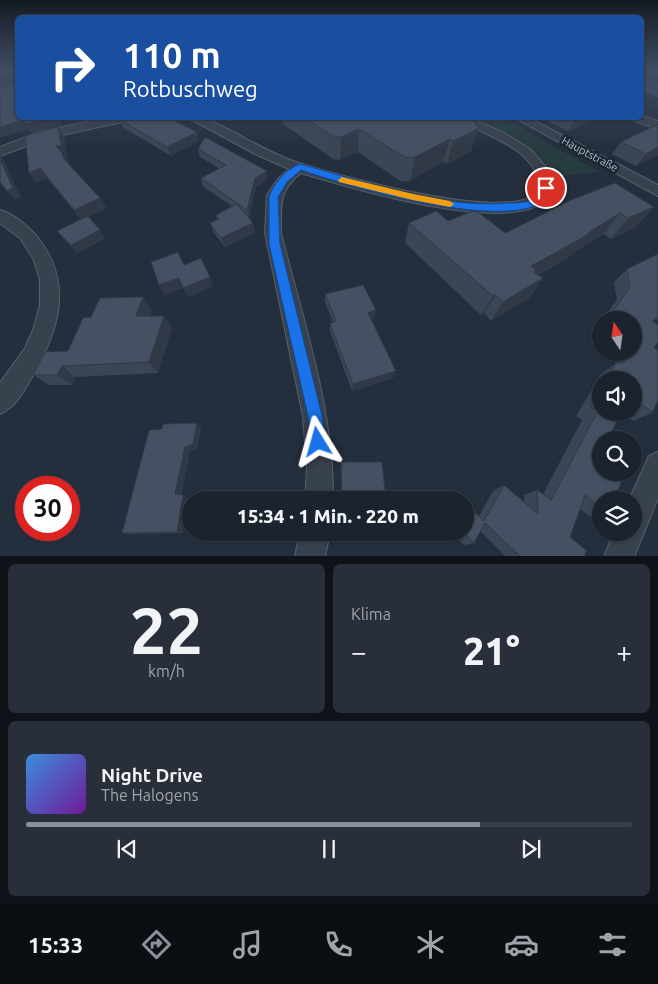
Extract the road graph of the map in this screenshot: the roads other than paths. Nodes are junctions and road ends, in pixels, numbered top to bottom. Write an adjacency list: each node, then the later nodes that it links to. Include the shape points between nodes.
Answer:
1 (113, 120): 7 (street, via 44,136)
2 (199, 120): 8 (street, via 269,156)
3 (465, 120): 8 (street, via 511,142 527,154 544,177 546,188 541,198 519,207 463,206 395,193)
4 (525, 120): 9 (street, Hauptstraße)
5 (644, 120): 6 (street)
6 (658, 125)
7 (0, 152)
8 (300, 167): 13 (street, via 276,190 273,233 315,416)
9 (658, 191)
10 (0, 215): 11 (street, via 32,239 45,263 50,296 38,346 20,377)
11 (0, 402)
12 (657, 470): 14 (street)
13 (319, 491)
14 (642, 503)
15 (313, 541): 17 (street)
16 (625, 541): 18 (street)
17 (310, 556)
18 (619, 556)

